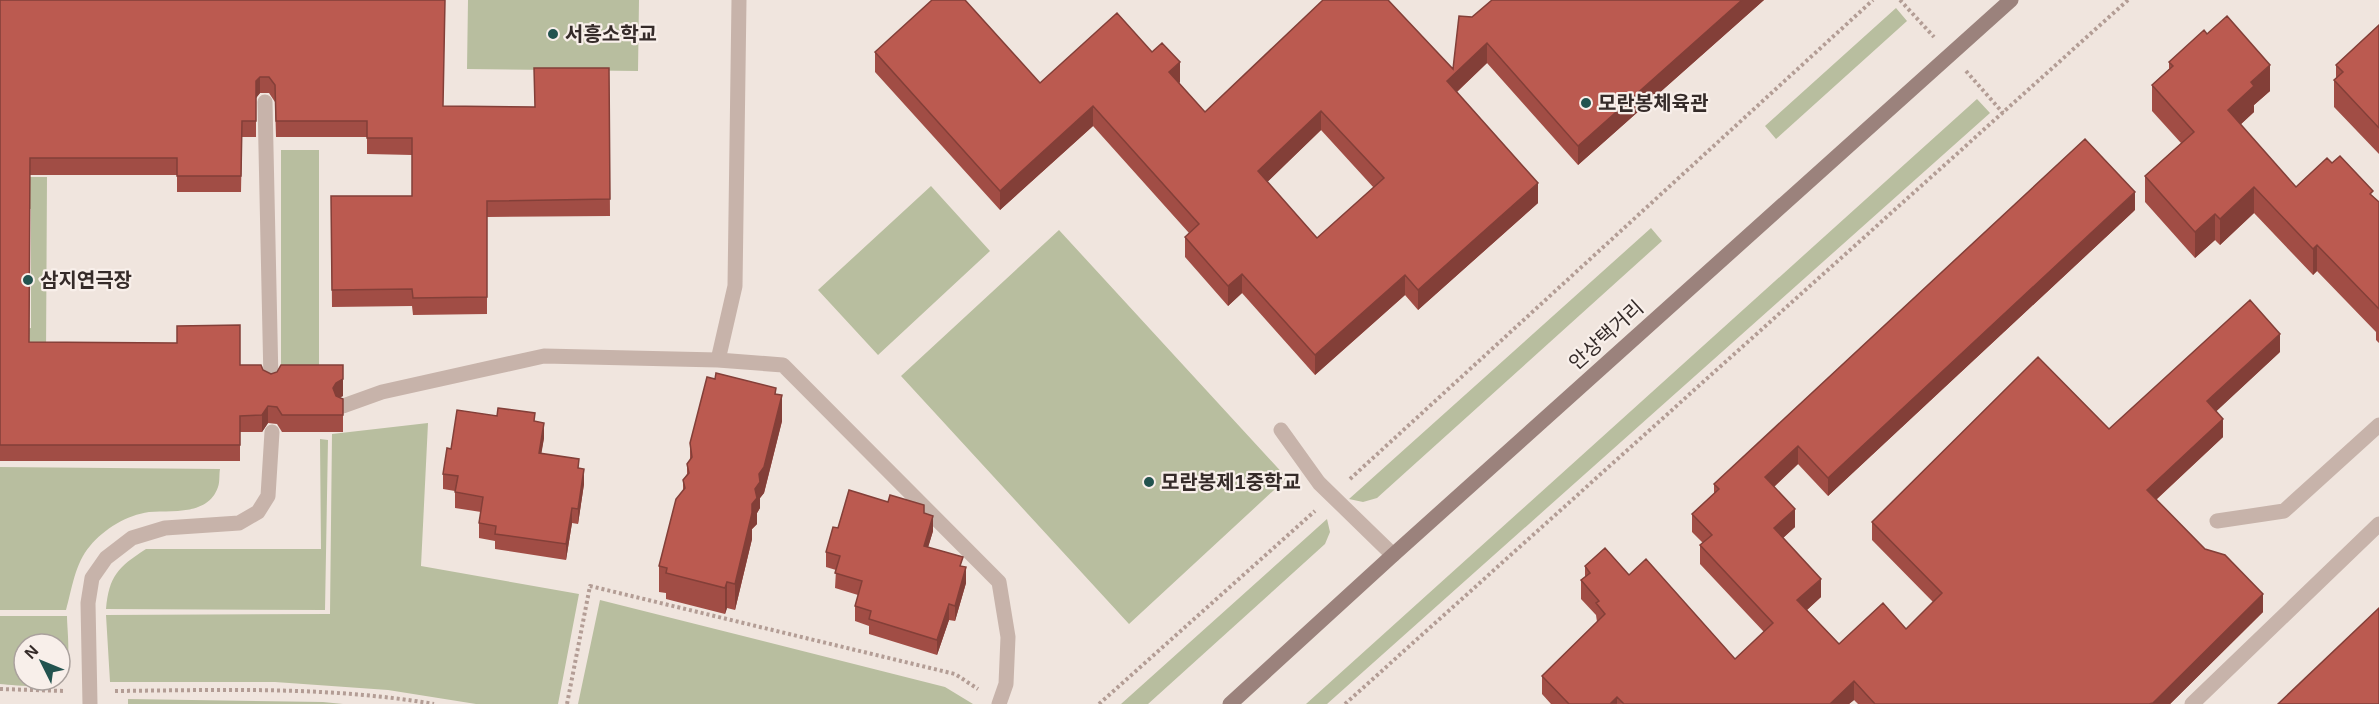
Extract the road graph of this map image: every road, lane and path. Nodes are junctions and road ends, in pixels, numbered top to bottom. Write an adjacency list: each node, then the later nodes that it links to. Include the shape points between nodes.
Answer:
1 (739, 0): 6 (street, via 735,286)
2 (1873, 0): 12 (path)
3 (2011, 0): 15 (main road, 안상택거리)
4 (2128, 0): 24 (path)
5 (265, 102): 7 (street)
6 (718, 360): 8 (street, via 544,356 382,392); 21 (street, via 783,365 999,582 1008,637 1006,684)
7 (271, 381)
8 (343, 406)
9 (2379, 425): 13 (street, via 2284,512)
10 (1281, 430): 12 (street)
11 (272, 432): 18 (street, via 268,496 258,512 239,523 165,528 132,538 106,558 92,578 87,603)
12 (1331, 496): 15 (street); 22 (path)
13 (2217, 521)
14 (2379, 524): 25 (street)
15 (1393, 555): 23 (main road, 안상택거리)
16 (0, 689): 18 (path)
17 (981, 692): 20 (path, via 955,674 590,586)
18 (90, 698): 19 (path, via 268,689 385,695)
19 (434, 704)
20 (567, 704)
21 (999, 704)
22 (1099, 704)
23 (1230, 704)
24 (1345, 704)
25 (2192, 704)

